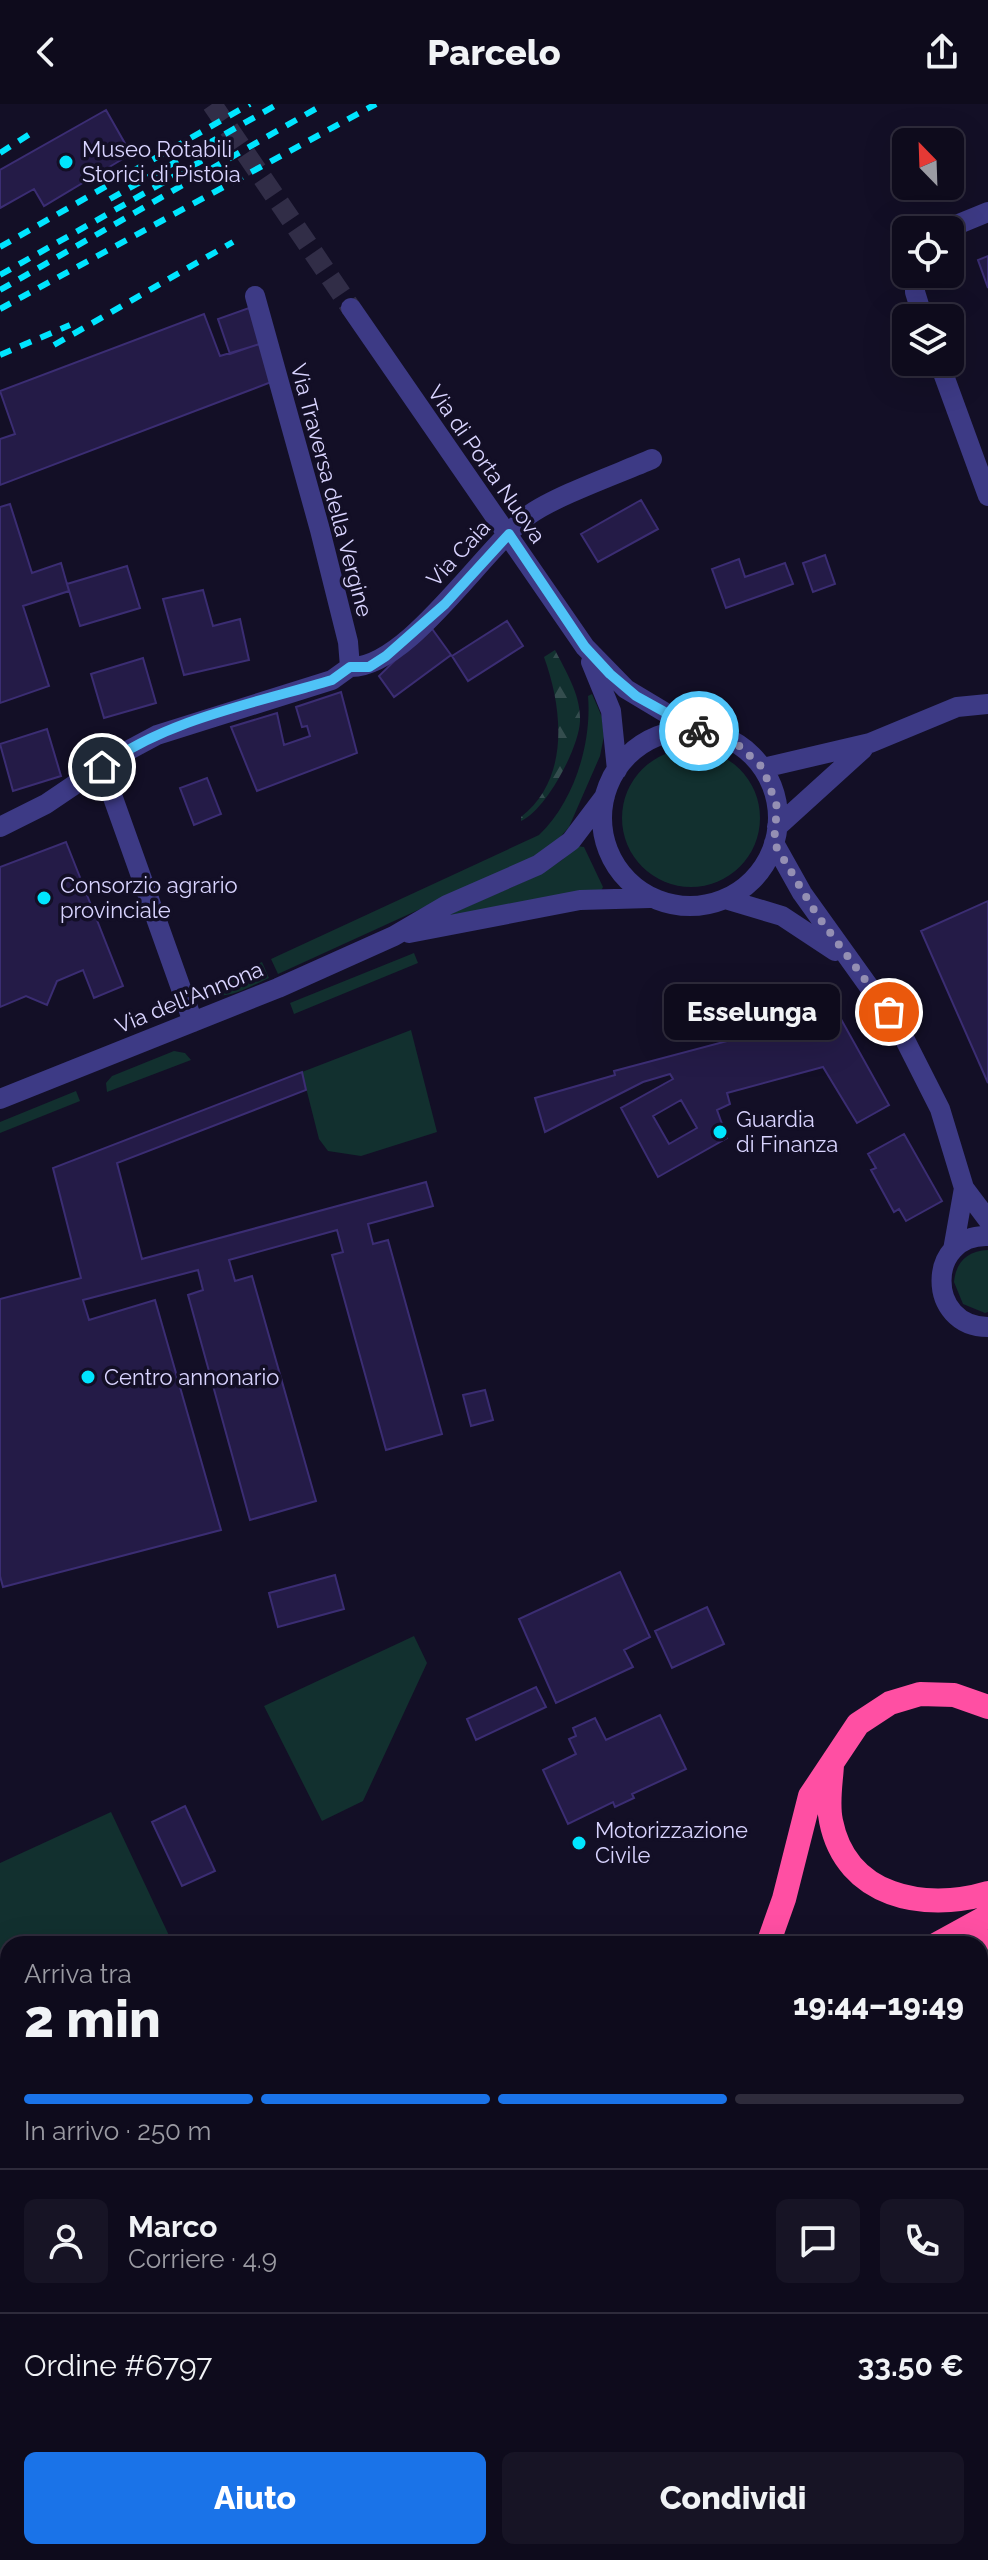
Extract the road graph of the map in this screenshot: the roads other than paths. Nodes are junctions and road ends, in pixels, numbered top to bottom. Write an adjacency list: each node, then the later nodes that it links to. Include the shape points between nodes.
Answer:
1 (988, 212): 2 (street)
2 (964, 222)
3 (255, 296): 10 (street, Via Traversa della Vergine, via 320,530)
4 (351, 308): 8 (street, Via di Porta Nuova)
5 (944, 376): 7 (street)
6 (652, 459): 8 (street, Via Caia, via 531,514)
7 (988, 496)
8 (509, 534): 9 (street, Via di Porta Nuova); 10 (street, Via Caia, via 445,604 386,656 369,667)
9 (585, 647): 14 (street, Via di Porta Nuova, via 626,689); 18 (street, Via di Porta Nuova, via 611,711)
10 (350, 667): 16 (street, via 332,680 157,735)
11 (988, 690): 13 (street)
12 (988, 704): 13 (street)
13 (957, 707): 15 (street)
14 (696, 731): 17 (street, Via dell'Annona, via 731,740); 18 (street, Via dell'Annona, via 651,739)
15 (870, 743): 17 (street); 21 (street, Via dell'Annona)
16 (102, 767): 20 (street); 26 (street)
17 (763, 768): 21 (street, via 774,793)
18 (617, 770): 19 (street, Via dell'Annona)
19 (605, 796): 22 (street, Via dell'Annona, via 603,827 611,856 633,885); 24 (street, Via dell'Annona, via 580,831 551,857)
20 (0, 827)
21 (776, 835): 23 (street, Via dell'Annona, via 756,876); 25 (street, via 802,893)
22 (654, 898): 23 (street, Via dell'Annona, via 690,906); 24 (street, Via dell'Annona, via 580,900)
23 (725, 899): 25 (street, via 782,916)
24 (394, 936): 26 (street, Via dell'Annona)
25 (848, 960): 28 (street, via 913,1052 940,1109)
26 (193, 1022): 27 (street, Via dell'Annona)
27 (0, 1099)
28 (964, 1188): 29 (street); 31 (street)
29 (988, 1220)
30 (988, 1236): 31 (street, via 965,1240)
31 (953, 1250): 32 (street, via 940,1278 943,1300 958,1318)
32 (988, 1327)
33 (988, 1707): 34 (highway, via 954,1695 904,1698 868,1715)
34 (833, 1761): 35 (highway, via 831,1822 844,1854 867,1881 889,1893 927,1902); 37 (highway, via 810,1796)
35 (988, 1893)
36 (988, 1916): 38 (highway)
37 (771, 1936)
38 (952, 1936)

